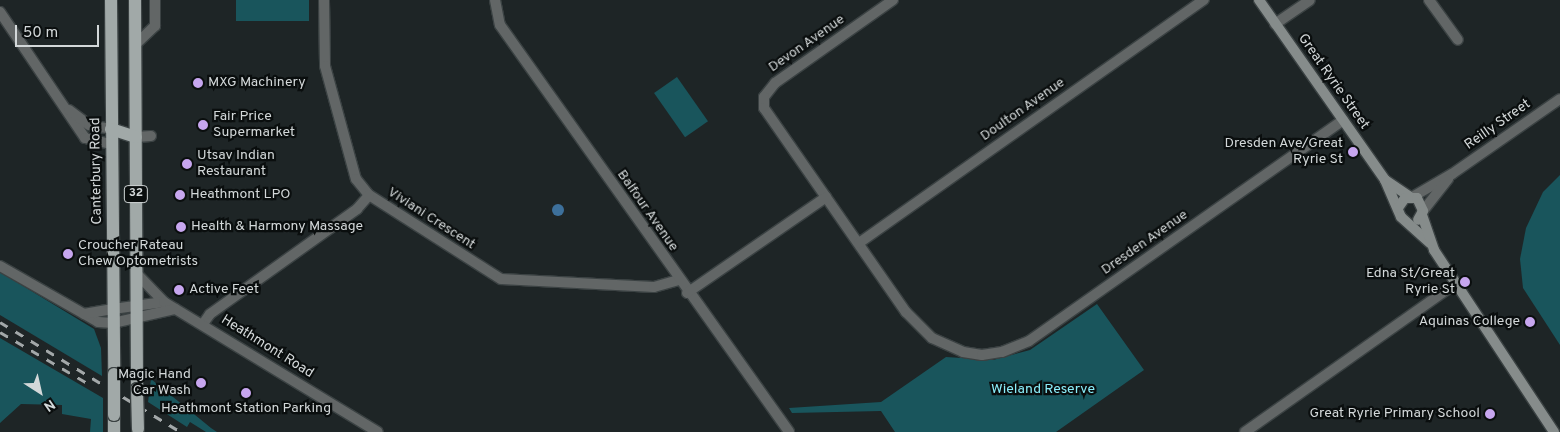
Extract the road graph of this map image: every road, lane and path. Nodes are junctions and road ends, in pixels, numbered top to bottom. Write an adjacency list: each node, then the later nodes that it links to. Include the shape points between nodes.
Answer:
1 (111, 0): 19 (main road, Canterbury Road / 32)
2 (135, 0): 14 (main road, 32)
3 (155, 0): 14 (street, via 155,26)
4 (324, 0): 26 (street, Viviani Crescent, via 325,66 356,179)
5 (495, 0): 36 (street, Balfour Avenue, via 500,25)
6 (893, 0): 28 (street, Devon Avenue, via 775,83 764,97 766,114)
7 (1204, 0): 32 (street, Doulton Avenue)
8 (1259, 0): 12 (main road, Great Ryrie Street)
9 (1310, 0): 12 (street)
10 (1429, 0): 13 (street)
11 (0, 12): 16 (street)
12 (1275, 24): 17 (main road, Great Ryrie Street)
13 (1458, 40)
14 (135, 45): 21 (main road, 32)
15 (1560, 99): 24 (street, Reilly Street)
16 (68, 110): 18 (street); 22 (street)
17 (1343, 120): 25 (main road, Great Ryrie Street); 32 (street, Dresden Avenue, via 1030,341 1002,352 982,355 951,348 932,338 918,326)
18 (89, 125): 19 (street); 22 (street)
19 (111, 128): 21 (main road); 23 (main road, Canterbury Road / 32)
20 (151, 136): 21 (street)
21 (136, 137): 23 (main road); 35 (main road, 32)
22 (85, 138): 23 (street)
23 (112, 144): 40 (main road, Canterbury Road / 32)
24 (1452, 174): 27 (street, Reilly Street); 30 (street, Reilly Street)
25 (1385, 180): 27 (main road, Great Ryrie Street); 29 (main road, Great Ryrie Street)
26 (369, 195): 36 (street, Viviani Crescent, via 501,279 654,287); 45 (street, via 357,209 210,314)
27 (1411, 196): 29 (main road); 30 (main road, via 1422,203)
28 (826, 197): 32 (street, Devon Avenue); 38 (street)
29 (1398, 208): 31 (main road)
30 (1423, 213): 31 (main road, via 1413,222); 33 (main road)
31 (1404, 220): 33 (main road)
32 (859, 243)
33 (1430, 243): 37 (main road)
34 (0, 266): 43 (street)
35 (137, 274): 39 (street, Heathmont Road); 42 (main road, 32)
36 (678, 280): 38 (street, Balfour Avenue)
37 (1455, 284): 50 (street); 51 (main road)
38 (687, 293): 49 (street, Balfour Avenue)
39 (164, 302): 41 (street, Heathmont Road); 42 (street)
40 (113, 309): 42 (street); 43 (street); 44 (main road, Canterbury Road / 32)
41 (175, 309): 42 (street); 45 (street, Heathmont Road)
42 (137, 312): 44 (street); 46 (main road, 32, bridge)
43 (83, 314): 44 (street, via 98,322)
44 (113, 323): 47 (main road, Canterbury Road / 32, bridge)
45 (203, 324): 48 (street, Heathmont Road)
46 (138, 431)
47 (114, 432)
48 (378, 432)
49 (788, 432)
50 (1245, 432)
51 (1554, 432)

